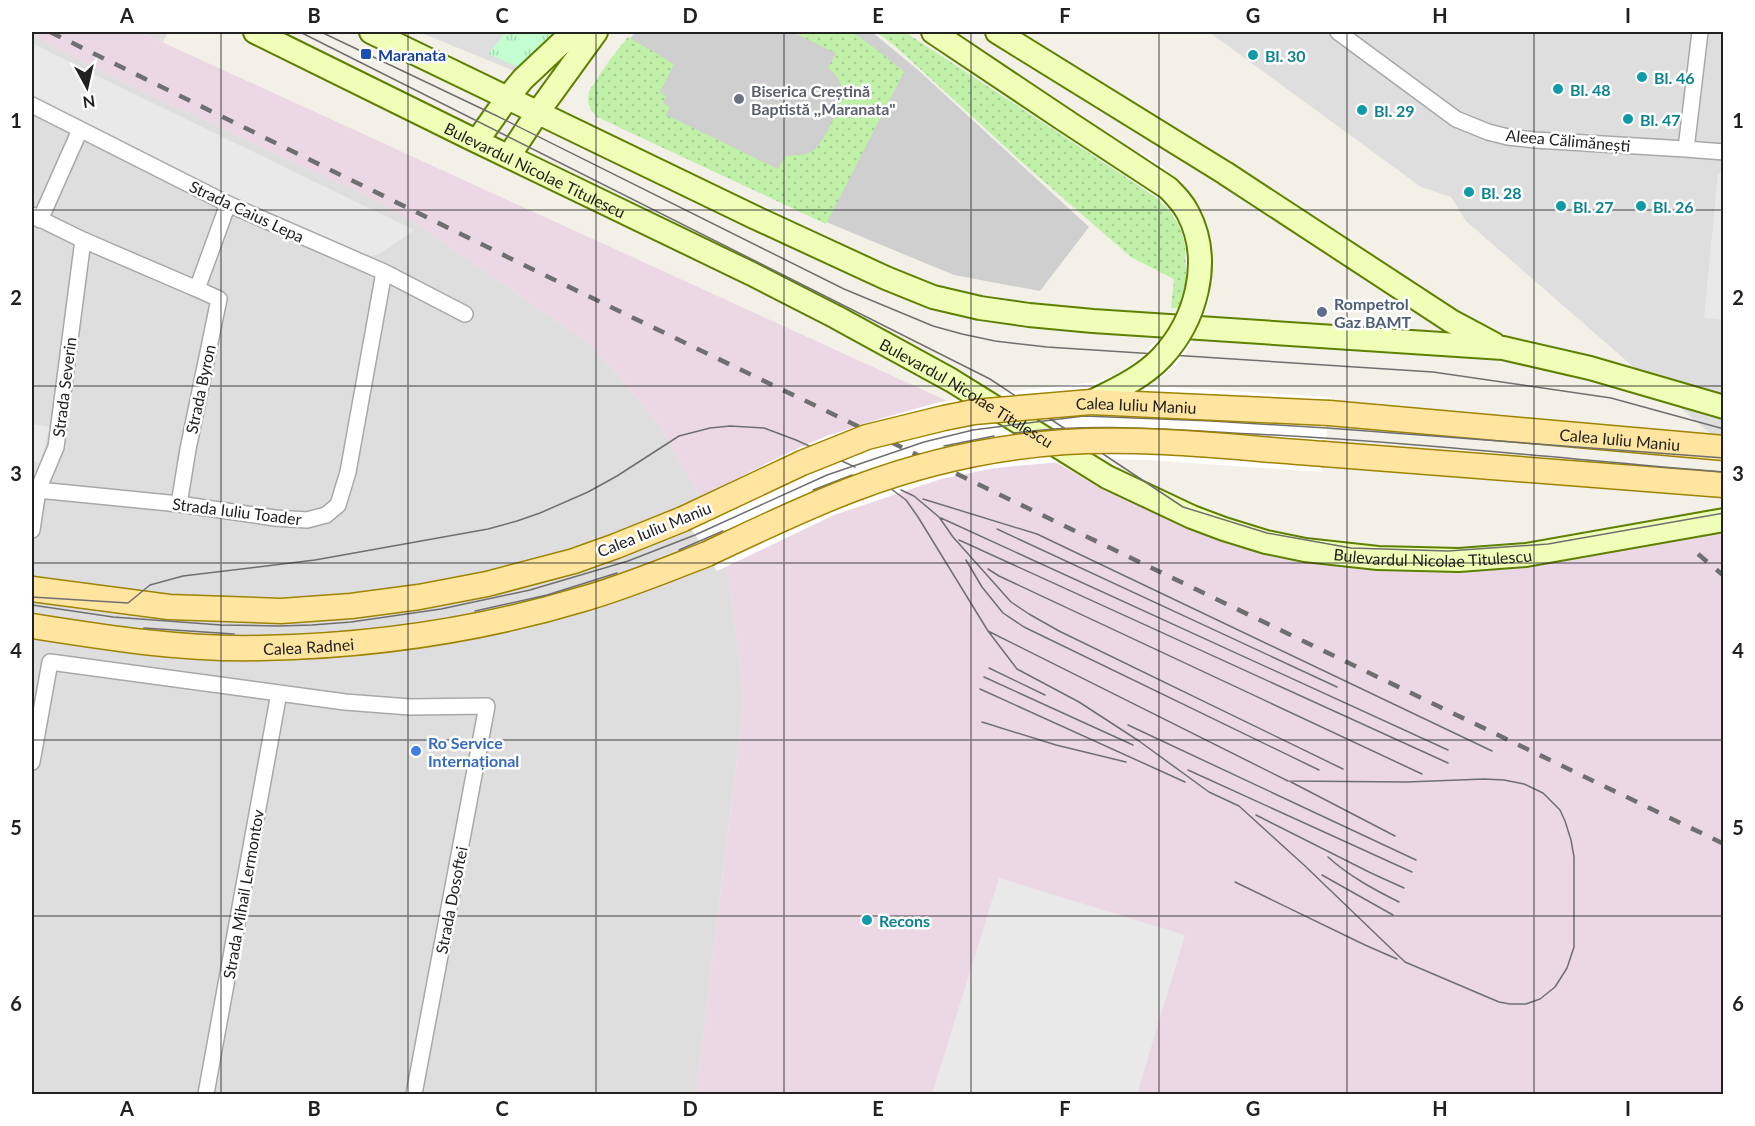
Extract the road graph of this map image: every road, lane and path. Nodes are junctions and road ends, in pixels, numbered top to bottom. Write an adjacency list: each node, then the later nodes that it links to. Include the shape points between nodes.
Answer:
1 (255, 32): 13 (main road, Bulevardul Nicolae Titulescu)
2 (371, 32): 9 (main road)
3 (573, 32): 9 (main road)
4 (596, 32): 11 (main road)
5 (933, 32): 24 (main road, bridge, via 1168,188 1189,214 1199,261 1197,294 1181,333 1150,368)
6 (997, 32): 23 (main road, via 1225,173 1451,321)
7 (1338, 32): 14 (street, Aleea Călimănești, via 1456,119 1478,129 1535,140)
8 (1700, 32): 14 (street)
9 (507, 97): 11 (main road); 13 (main road)
10 (32, 105): 12 (street, Strada Caius Lepa)
11 (538, 112): 16 (main road); 23 (main road, via 831,254 933,297 980,308 1093,321)
12 (80, 130): 17 (street, Strada Caius Lepa); 18 (street)
13 (477, 141): 16 (main road, Bulevardul Nicolae Titulescu)
14 (1686, 149): 15 (street, Aleea Călimănești)
15 (1724, 152)
16 (509, 156): 30 (main road, Bulevardul Nicolae Titulescu, via 836,317 951,380 1107,477 1192,517 1245,535 1305,550 1378,558 1459,560 1526,555)
17 (228, 204): 20 (street, Strada Caius Lepa); 21 (street)
18 (36, 217): 19 (street)
19 (83, 240): 21 (street); 28 (street, Strada Severin, via 56,447)
20 (384, 272): 22 (street, Strada Caius Lepa); 29 (street, Strada Iuliu Toader, via 348,472 338,505 326,515 308,520)
21 (199, 285): 29 (street, Strada Byron, via 219,298)
22 (465, 314)
23 (1503, 348): 25 (main road)
24 (1091, 402): 26 (main road, Calea Iuliu Maniu, bridge, via 1329,413); 32 (main road, Calea Iuliu Maniu, bridge, via 974,412 867,437 616,546 487,585 351,606 281,611 169,607)
25 (1724, 406)
26 (1724, 448)
27 (1724, 485): 33 (main road, Calea Radnei, bridge, via 1151,441 1066,442 1009,448 928,466 859,487 621,587 537,611 436,633 370,642 250,648 142,642)
28 (38, 490): 29 (street, Strada Iuliu Toader); 31 (street, Strada Severin)
29 (179, 504)
30 (1724, 520)
31 (32, 530)
32 (32, 590)
33 (32, 626)
34 (279, 693): 35 (street, via 50,662); 36 (street, Strada Mihail Lermontov); 37 (street, Strada Dosoftei, via 345,702 487,706)
35 (32, 762)
36 (206, 1095)
37 (414, 1095)

